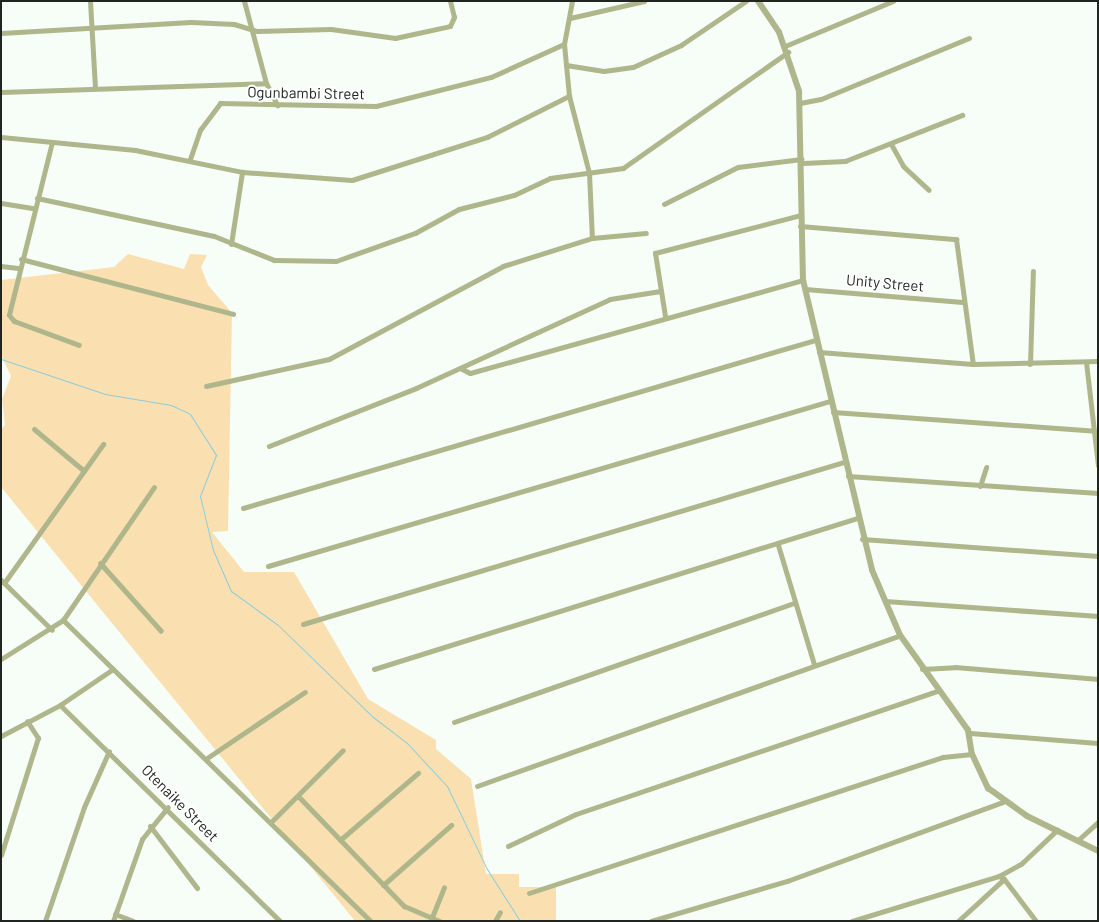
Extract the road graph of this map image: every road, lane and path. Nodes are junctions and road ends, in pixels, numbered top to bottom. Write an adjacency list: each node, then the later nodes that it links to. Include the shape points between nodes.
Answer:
1 (90, 1): 10 (street)
2 (244, 1): 11 (street)
3 (450, 1): 11 (street, via 454,17 450,26 396,38 331,29)
4 (572, 1): 9 (street)
5 (644, 1): 9 (street)
6 (746, 1): 16 (street, via 681,45 633,67 604,71)
7 (758, 1): 15 (street)
8 (893, 1): 15 (street)
9 (570, 18): 14 (street)
10 (92, 28): 11 (street, via 191,22); 12 (street); 18 (street)
11 (249, 28): 17 (street)
12 (1, 33)
13 (969, 38): 21 (street, via 827,97)
14 (564, 44): 16 (street); 22 (street, Ogunbambi Street, via 491,77 389,104 361,108)
15 (787, 49): 21 (street); 30 (street, via 627,166)
16 (566, 65): 20 (street)
17 (266, 83): 18 (street); 22 (street)
18 (95, 88): 19 (street)
19 (1, 92)
20 (569, 96): 29 (street, via 487,137 352,180); 30 (street)
21 (800, 103): 28 (street)
22 (277, 105): 27 (street, Ogunbambi Street, via 220,102 200,130)
23 (962, 115): 26 (street)
24 (1, 137): 25 (street)
25 (52, 142): 27 (street); 32 (street)
26 (891, 144): 28 (street, via 834,164); 31 (street, via 903,166)
27 (190, 159): 29 (street)
28 (803, 161): 34 (street, via 738,167); 36 (street)
29 (242, 172): 40 (street)
30 (589, 172): 39 (street); 40 (street, via 550,178 514,195 459,210 415,233 336,261 274,260)
31 (929, 190)
32 (37, 198): 35 (street); 40 (street, via 214,236)
33 (1, 203): 35 (street)
34 (664, 204)
35 (34, 208): 41 (street)
36 (801, 215): 37 (street); 47 (street, via 655,253)
37 (800, 226): 45 (street); 48 (street, via 956,239)
38 (646, 233): 39 (street)
39 (592, 238): 59 (street, via 494,269 459,292 329,359)
40 (231, 244)
41 (21, 259): 43 (street); 49 (street)
42 (1, 266): 43 (street)
43 (18, 268): 52 (street, via 10,318)
44 (1033, 271): 57 (street)
45 (803, 280): 46 (street); 50 (street)
46 (806, 289): 48 (street, Unity Street); 51 (street)
47 (660, 291): 50 (street); 58 (street, via 610,299)
48 (962, 302): 56 (street)
49 (233, 314)
50 (665, 316): 58 (street, via 470,373)
51 (815, 340): 53 (street); 74 (street)
52 (79, 345)
53 (818, 352): 56 (street); 60 (street)
54 (1098, 361): 55 (street)
55 (1086, 362): 57 (street); 63 (street)
56 (973, 364): 57 (street)
57 (1030, 364)
58 (460, 368): 65 (street)
59 (206, 386)
60 (830, 401): 61 (street); 80 (street)
61 (832, 412): 63 (street); 66 (street)
62 (34, 429): 69 (street)
63 (1096, 431): 67 (street)
64 (103, 444): 69 (street)
65 (270, 446)
66 (844, 462): 70 (street); 86 (street)
67 (1098, 465)
68 (986, 467): 71 (street)
69 (84, 471): 81 (street)
70 (848, 476): 71 (street); 75 (street)
71 (980, 486): 73 (street)
72 (154, 487): 79 (street)
73 (1098, 494)
74 (243, 508)
75 (857, 518): 76 (street); 77 (street)
76 (862, 539): 78 (street); 82 (street)
77 (778, 545): 83 (street); 93 (street)
78 (1098, 556)
79 (100, 564): 85 (street); 88 (street)
80 (268, 566)
81 (3, 581): 87 (street)
82 (885, 600): 84 (street); 89 (street)
83 (794, 604): 91 (street); 100 (street)
84 (1098, 616)
85 (63, 620): 87 (street); 92 (street)
86 (303, 624)
87 (52, 630): 90 (street)
88 (161, 631)
89 (900, 635): 91 (street); 94 (street)
90 (1, 659)
91 (814, 664): 109 (street)
92 (113, 669): 98 (street); 107 (street)
93 (374, 669)
94 (922, 669): 95 (street, via 948,666); 96 (street)
95 (1098, 679)
96 (937, 690): 101 (street); 120 (street, via 576,814)
97 (305, 692): 107 (street)
98 (60, 705): 99 (street); 105 (street, Otenaike Street)
99 (27, 721): 102 (street); 122 (street, via 38,738)
100 (454, 722)
101 (970, 733): 103 (street); 106 (street)
102 (1, 736)
103 (1098, 742)
104 (343, 750): 110 (street)
105 (109, 751): 112 (street, Otenaike Street); 131 (street, via 84,807)
106 (972, 754): 111 (street, via 988,788); 127 (street, via 943,757)
107 (207, 758): 113 (street)
108 (418, 773): 118 (street)
109 (477, 786)
110 (298, 796): 113 (street); 118 (street)
111 (1003, 802): 117 (street); 138 (street, via 787,880)
112 (168, 807): 115 (street); 134 (street, Otenaike Street)
113 (272, 821): 135 (street, via 346,902)
114 (1098, 822): 119 (street)
115 (150, 826): 126 (street); 129 (street)
116 (452, 826): 124 (street)
117 (1057, 830): 119 (street); 123 (street, via 1022,864)
118 (340, 840): 124 (street)
119 (1078, 840): 121 (street)
120 (508, 846)
121 (1098, 851)
122 (1, 855)
123 (1002, 877): 139 (street); 140 (street); 141 (street)
124 (383, 885): 130 (street, via 410,911)
125 (444, 887): 130 (street)
126 (197, 888)
127 (529, 893)
128 (500, 912): 137 (street)
129 (114, 914): 132 (street); 133 (street)
130 (432, 917): 136 (street)
131 (45, 921)
132 (113, 921)
133 (133, 921)
134 (280, 921)
135 (370, 921)
136 (440, 921)
137 (495, 921)
138 (651, 921)
139 (852, 921)
140 (958, 921)
141 (1036, 921)

